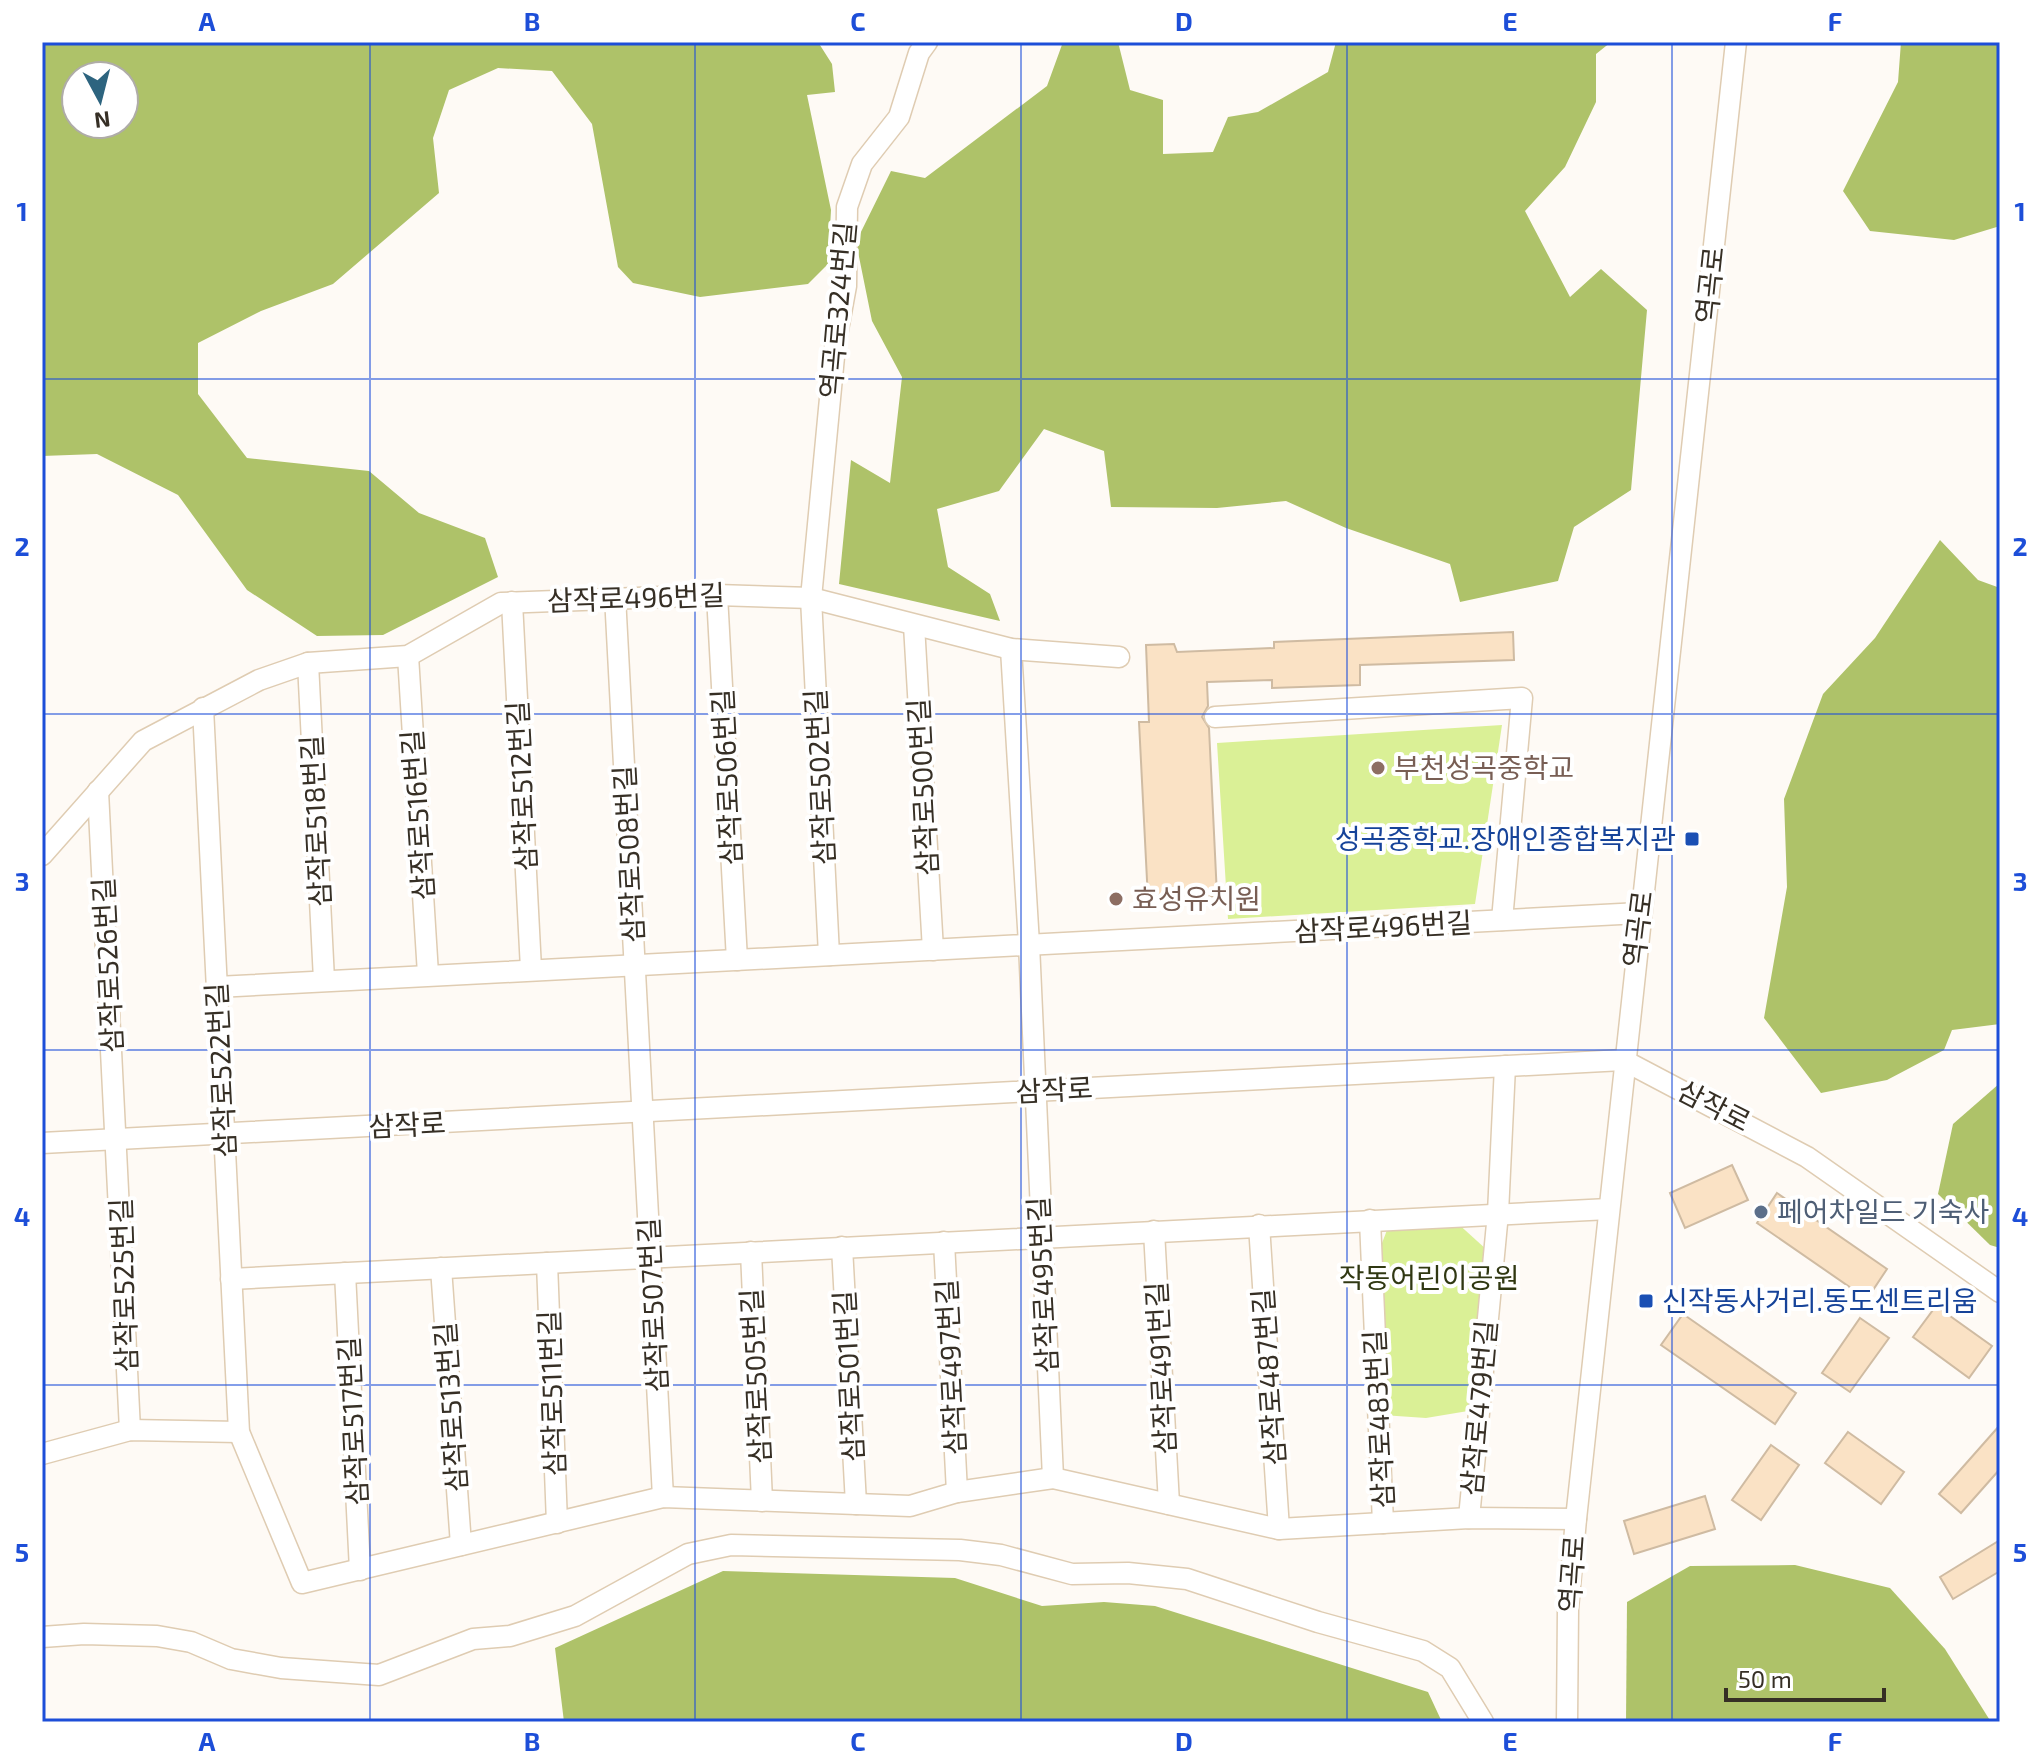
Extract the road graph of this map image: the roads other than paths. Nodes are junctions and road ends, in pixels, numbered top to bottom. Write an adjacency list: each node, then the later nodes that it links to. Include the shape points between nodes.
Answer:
1 (927, 42): 5 (street, 역곡로324번길, via 899,117 862,164 847,207 846,286 835,346)
2 (1736, 42): 16 (street, 역곡로)
3 (717, 595): 4 (street, 삼작로496번길); 5 (street, 삼작로496번길); 21 (street, 삼작로506번길)
4 (615, 596): 6 (street, 삼작로496번길); 22 (street, 삼작로508번길)
5 (811, 598): 7 (street, 삼작로496번길); 20 (street, 삼작로502번길)
6 (512, 602): 9 (street, 삼작로496번길, via 501,603); 23 (street, 삼작로512번길)
7 (914, 625): 8 (street, 삼작로496번길); 19 (street, 삼작로500번길)
8 (1011, 649): 10 (street, 삼작로496번길); 18 (street)
9 (408, 656): 11 (street, 삼작로496번길); 24 (street, 삼작로516번길)
10 (1119, 657)
11 (308, 663): 12 (street, 삼작로496번길); 25 (street, 삼작로518번길)
12 (203, 708): 14 (street, 삼작로496번길, via 143,741); 26 (street, 삼작로522번길)
13 (1215, 717): 17 (street, via 1522,698)
14 (98, 791): 15 (street, 삼작로496번길); 32 (street, 삼작로526번길)
15 (42, 855)
16 (1640, 913): 17 (street, 삼작로496번길); 27 (street, 역곡로)
17 (1502, 920): 18 (street, 삼작로496번길)
18 (1029, 944): 19 (street, 삼작로496번길); 29 (street)
19 (933, 950): 20 (street, 삼작로496번길)
20 (829, 955): 21 (street, 삼작로496번길)
21 (737, 960): 22 (street, 삼작로496번길)
22 (634, 965): 23 (street, 삼작로496번길); 30 (street, 삼작로508번길)
23 (531, 969): 24 (street, 삼작로496번길)
24 (428, 974): 25 (street, 삼작로496번길)
25 (324, 980): 26 (street, 삼작로496번길)
26 (217, 987): 31 (street, 삼작로522번길)
27 (1623, 1060): 28 (street, 삼작로); 34 (street, 역곡로); 48 (street, 삼작로, via 1807,1157)
28 (1505, 1066): 29 (street, 삼작로); 35 (street, 삼작로479번길)
29 (1034, 1091): 30 (street, 삼작로); 39 (street, 삼작로495번길)
30 (644, 1112): 31 (street, 삼작로); 43 (street, 삼작로507번길)
31 (224, 1135): 32 (street, 삼작로); 47 (street, 삼작로522번길)
32 (118, 1139): 33 (street, 삼작로); 49 (street, 삼작로525번길)
33 (42, 1143)
34 (1609, 1209): 35 (street); 59 (street, 역곡로)
35 (1498, 1213): 36 (street); 58 (street, 삼작로479번길)
36 (1370, 1220): 37 (street); 61 (street, 삼작로483번길)
37 (1259, 1225): 38 (street); 62 (street, 삼작로487번길)
38 (1154, 1231): 39 (street); 57 (street, 삼작로491번길)
39 (1041, 1237): 40 (street); 52 (street, 삼작로495번길)
40 (944, 1242): 41 (street); 53 (street, 삼작로497번길)
41 (842, 1247): 42 (street); 56 (street, 삼작로501번길)
42 (751, 1252): 43 (street); 55 (street, 삼작로505번길)
43 (651, 1257): 44 (street); 54 (street, 삼작로507번길)
44 (547, 1263): 45 (street); 60 (street, 삼작로511번길)
45 (441, 1268): 46 (street); 63 (street, 삼작로513번길)
46 (345, 1273): 47 (street); 64 (street, 삼작로517번길)
47 (231, 1279): 50 (street, 삼작로522번길)
48 (2000, 1292)
49 (130, 1430): 50 (street); 51 (street)
50 (239, 1432): 64 (street, 삼작로522번길, via 302,1583)
51 (42, 1454)
52 (1053, 1478): 53 (street); 57 (street, 삼작로479번길)
53 (957, 1492): 56 (street, via 910,1506)
54 (663, 1497): 55 (street); 60 (street)
55 (762, 1501): 56 (street)
56 (856, 1504)
57 (1169, 1504): 62 (street, 삼작로479번길)
58 (1469, 1518): 59 (street); 61 (street, 삼작로479번길)
59 (1576, 1519): 67 (street, 역곡로, via 1568,1609)
60 (557, 1523): 63 (street)
61 (1383, 1523): 62 (street, 삼작로479번길)
62 (1279, 1529)
63 (461, 1545): 64 (street)
64 (360, 1570)
65 (42, 1637): 66 (street, via 157,1636 281,1668 379,1675 473,1639 510,1636 575,1616 662,1566 711,1549 731,1545 960,1550 1072,1574 1187,1579 1423,1651 1450,1668)
66 (1483, 1722)
67 (1567, 1722)

